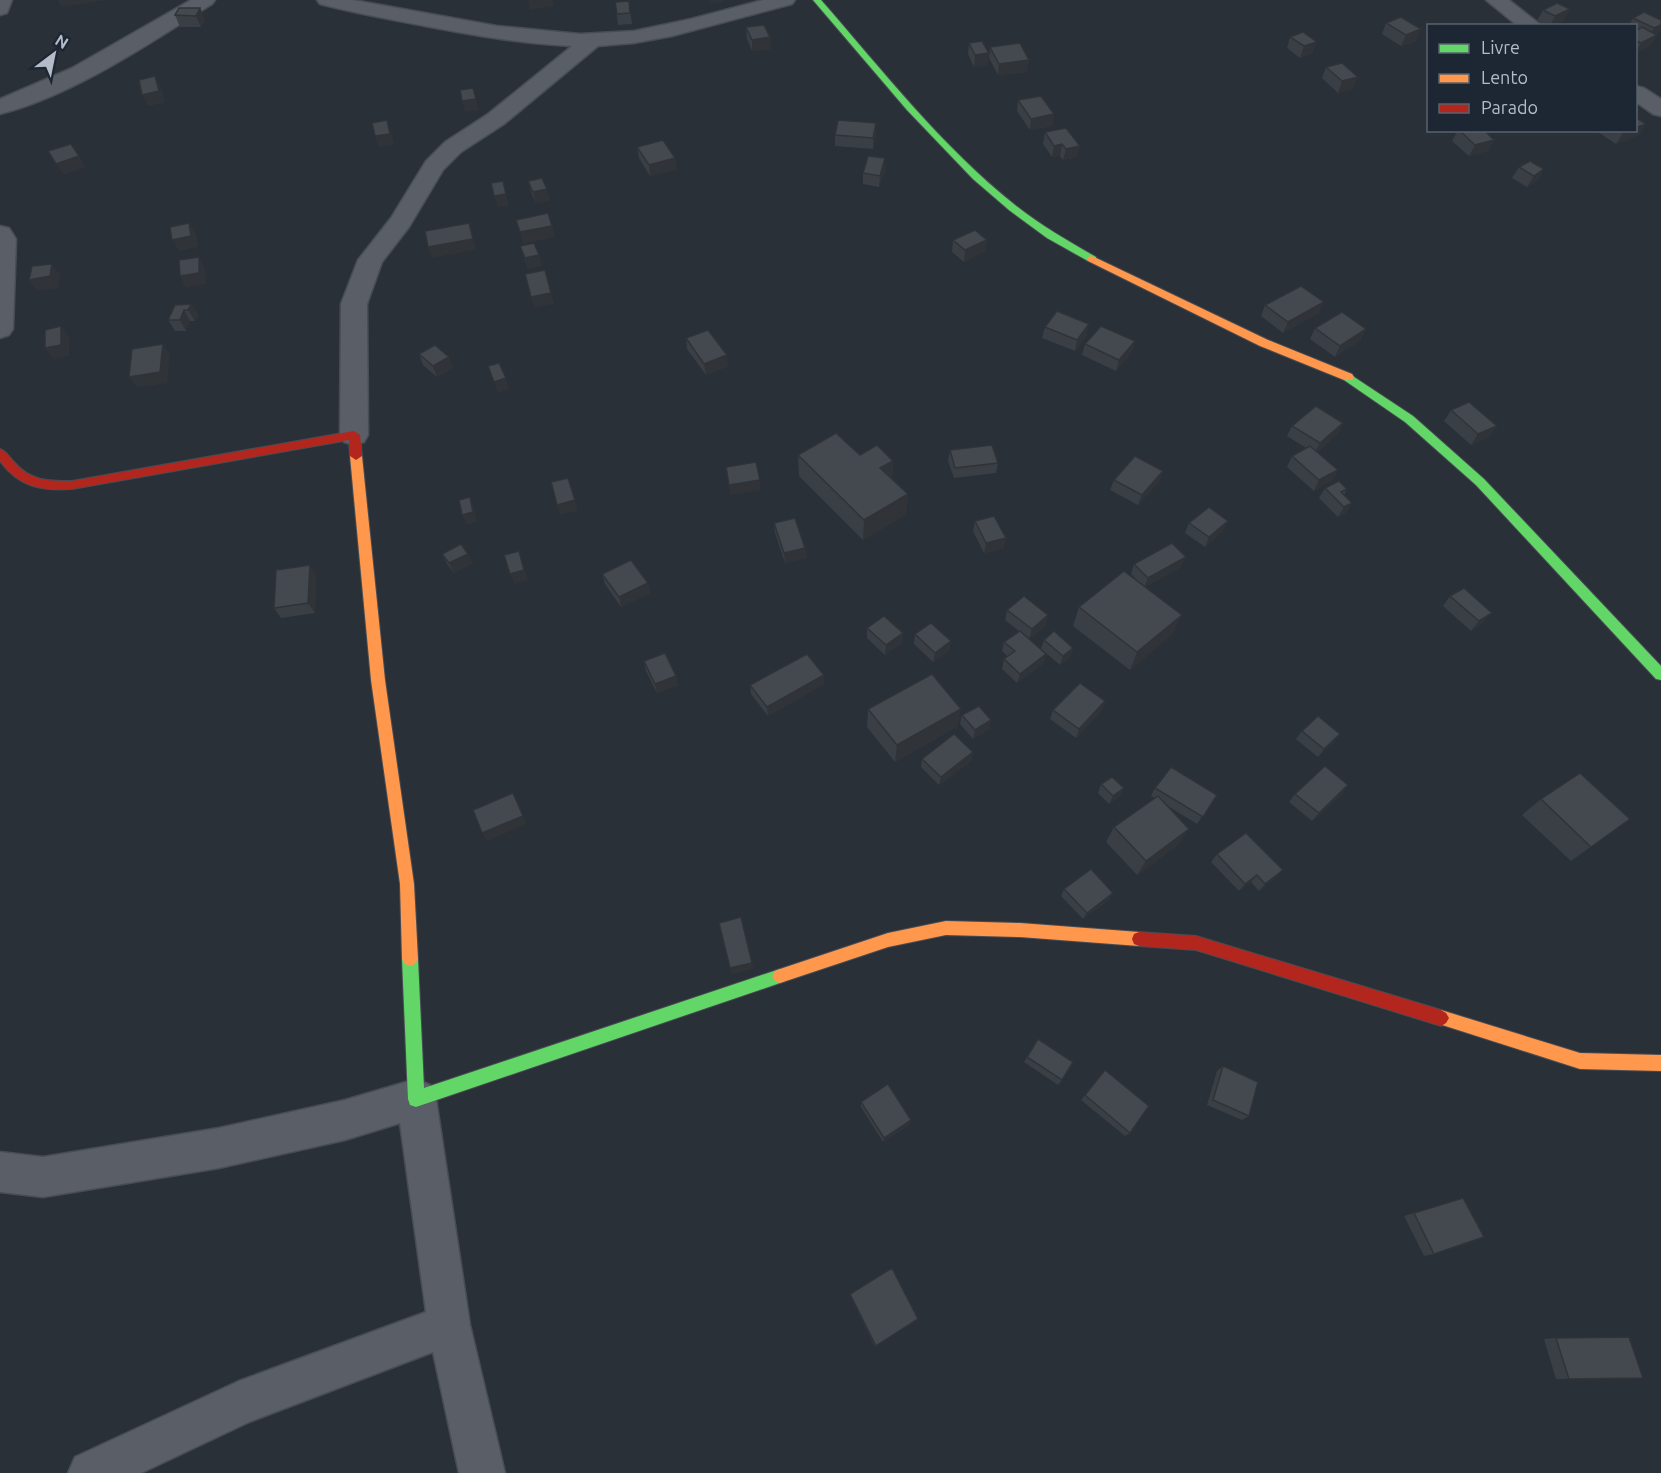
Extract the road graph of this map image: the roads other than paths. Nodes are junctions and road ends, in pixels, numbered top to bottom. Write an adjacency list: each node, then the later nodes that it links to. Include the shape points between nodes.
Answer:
1 (2, 0): 7 (street)
2 (205, 0): 11 (street, via 100,64)
3 (327, 0): 9 (street, via 480,31)
4 (785, 0): 9 (street, via 741,14 634,37)
5 (817, 0): 17 (street, via 925,123 980,181 1019,214 1074,250 1264,343 1351,378 1409,419 1480,482)
6 (1496, 0): 8 (street)
7 (0, 9)
8 (1529, 24)
9 (594, 39): 15 (street, via 496,119 453,147 434,166 400,222 370,260 354,304)
10 (1637, 94): 12 (street)
11 (0, 107)
12 (1661, 109)
13 (0, 234): 14 (street, via 4,239)
14 (0, 329)
15 (354, 435): 16 (street, via 72,485 39,487 19,479); 19 (street, via 378,680 407,884)
16 (0, 453)
17 (1661, 675)
18 (1661, 1063): 19 (street, via 1580,1060 1196,943 946,928 888,940)
19 (416, 1099): 20 (street, via 219,1149 43,1177); 21 (street)
20 (0, 1172)
21 (449, 1325): 22 (street, via 239,1403); 23 (street)
22 (91, 1473)
23 (482, 1473)

